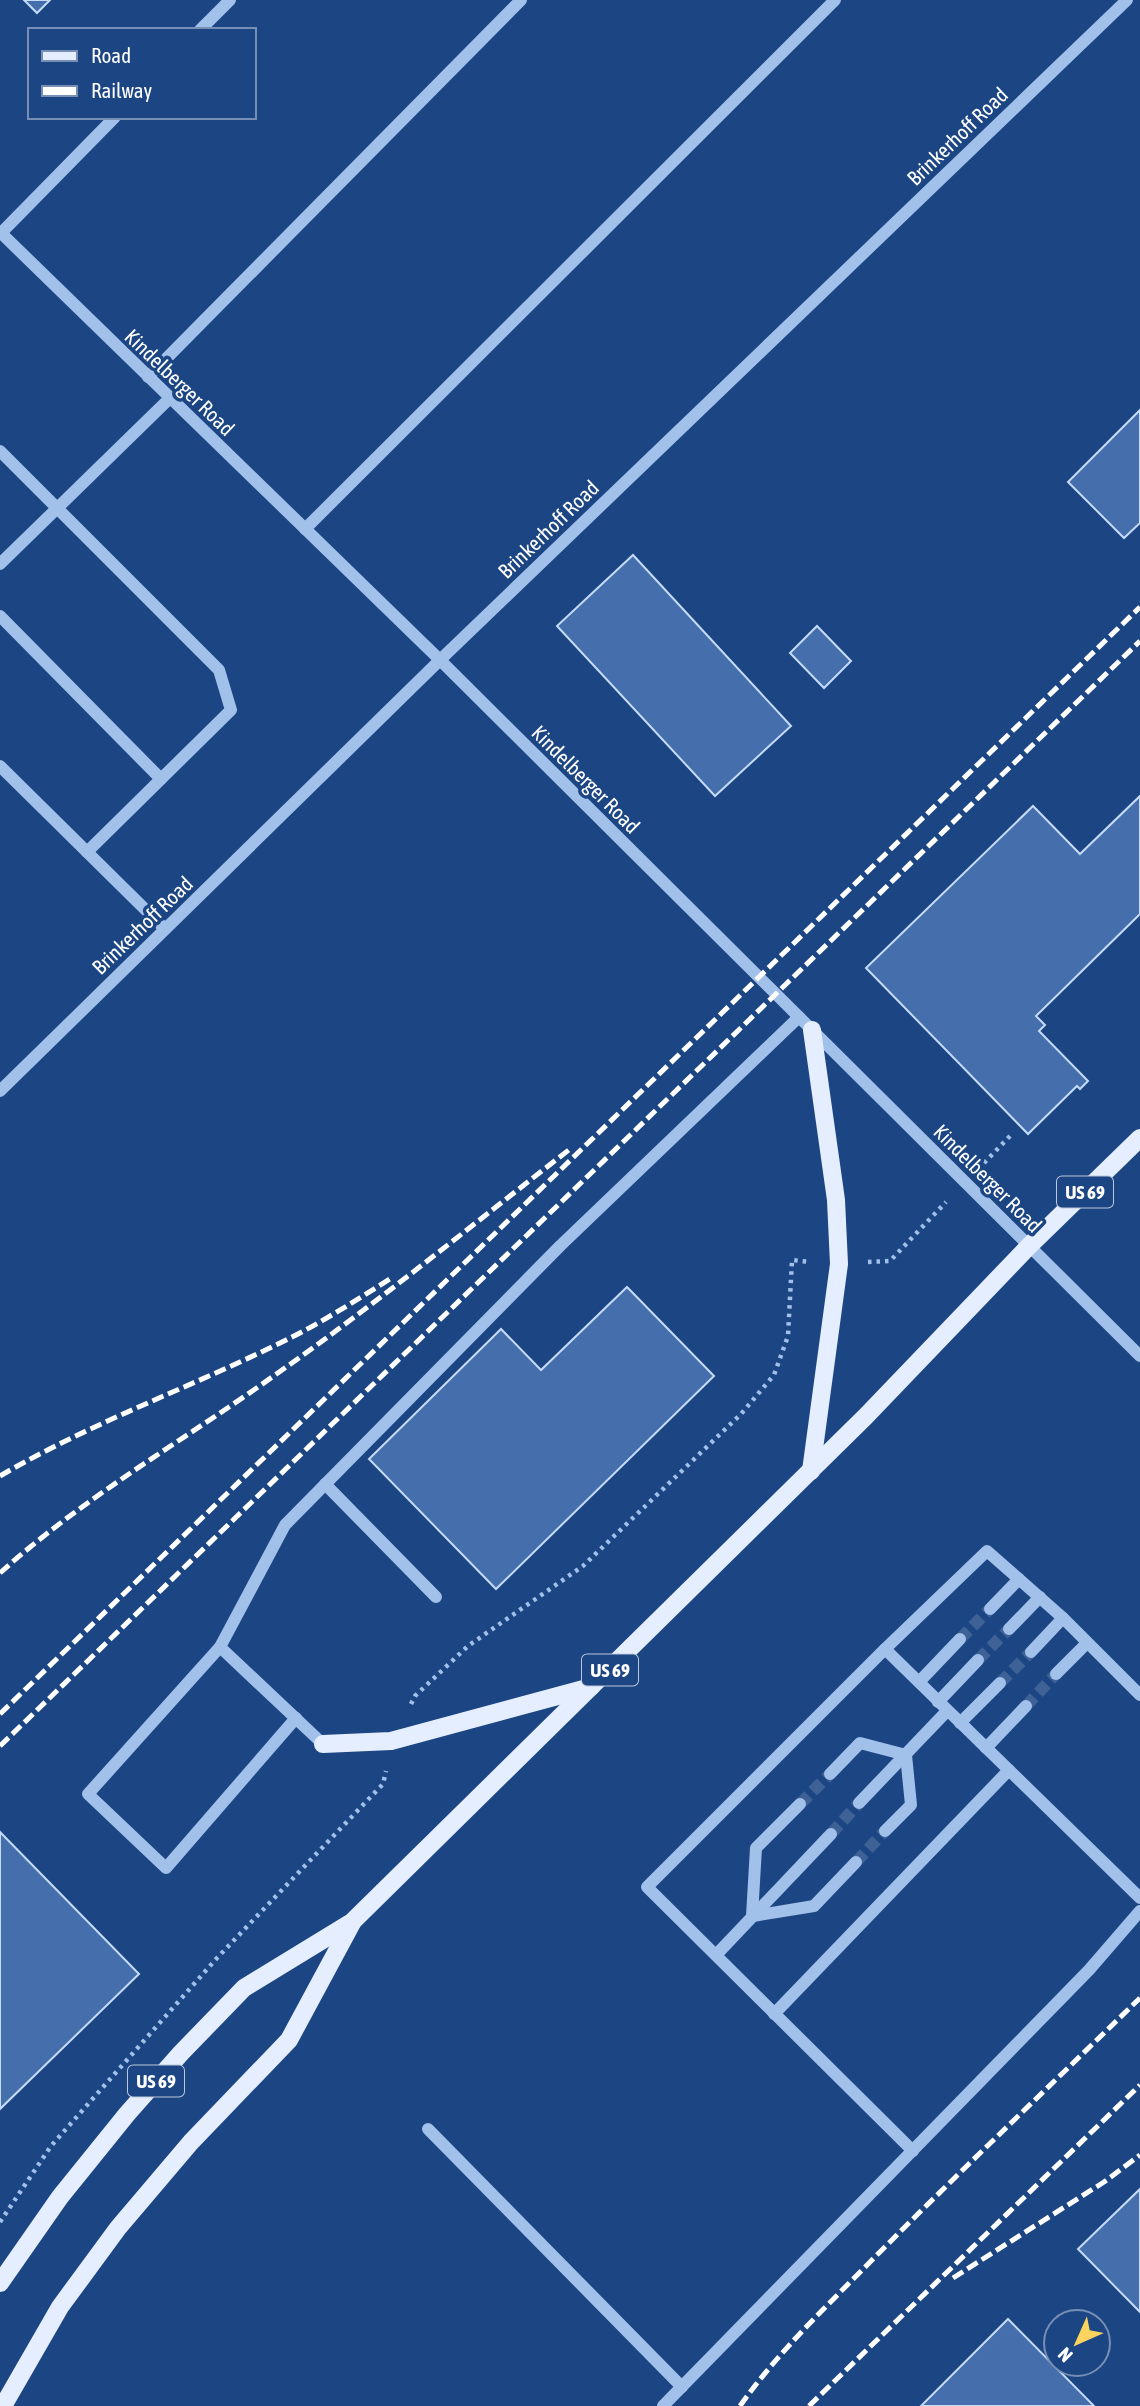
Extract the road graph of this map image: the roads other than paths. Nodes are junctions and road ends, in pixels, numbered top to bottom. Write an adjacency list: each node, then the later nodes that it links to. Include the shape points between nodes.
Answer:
1 (230, 0): 5 (street)
2 (521, 0): 8 (street)
3 (835, 0): 12 (street)
4 (1126, 0): 15 (street, Brinkerhoff Road)
5 (203, 28)
6 (113, 119): 7 (street)
7 (0, 233): 8 (street, Kindelberger Road)
8 (148, 377): 9 (street, Kindelberger Road)
9 (169, 399): 11 (street); 12 (street, Kindelberger Road)
10 (0, 451): 11 (street)
11 (58, 508): 13 (street); 17 (street, via 219,670 231,710)
12 (305, 529): 15 (street, Kindelberger Road)
13 (0, 564)
14 (0, 615): 17 (street)
15 (440, 660): 19 (street, Brinkerhoff Road); 20 (street, Kindelberger Road)
16 (0, 766): 18 (street)
17 (161, 779): 18 (street)
18 (86, 852): 19 (street)
19 (165, 929): 22 (street, Brinkerhoff Road)
20 (799, 1017): 21 (street, Kindelberger Road); 27 (street, via 560,1246)
21 (812, 1030): 24 (street, Kindelberger Road); 26 (main road, via 839,1264)
22 (0, 1091)
23 (1140, 1138): 24 (main road, US 69)
24 (1029, 1247): 25 (street, Kindelberger Road); 26 (main road, US 69)
25 (1140, 1356)
26 (811, 1471): 43 (main road, US 69)
27 (326, 1484): 29 (street); 36 (street, via 285,1525)
28 (1019, 1579): 30 (street); 31 (street); 37 (street, via 987,1551)
29 (436, 1597)
30 (1040, 1598): 32 (street); 33 (street)
31 (990, 1609)
32 (1063, 1618): 35 (street); 38 (street)
33 (1009, 1629)
34 (960, 1639): 41 (street)
35 (1087, 1643): 40 (street); 44 (street)
36 (220, 1647): 47 (street); 47 (street, via 88,1794 166,1868)
37 (885, 1649): 41 (street); 63 (street, via 647,1887)
38 (1031, 1652)
39 (978, 1660): 46 (street)
40 (1056, 1674)
41 (919, 1682): 46 (street)
42 (1000, 1683): 48 (street)
43 (594, 1686): 49 (main road, via 391,1741); 62 (main road, US 69)
44 (1140, 1695)
45 (1026, 1706): 50 (street)
46 (942, 1707): 48 (street); 51 (street)
47 (296, 1718): 49 (street)
48 (960, 1723): 50 (street)
49 (323, 1744)
50 (986, 1748): 52 (street)
51 (906, 1755): 53 (street, via 860,1743); 54 (street); 56 (street, via 911,1805)
52 (1009, 1770): 59 (street); 64 (street)
53 (830, 1774)
54 (859, 1803)
55 (800, 1804): 61 (street, via 756,1848)
56 (885, 1831)
57 (831, 1834): 61 (street)
58 (856, 1862): 61 (street, via 814,1906)
59 (1140, 1898)
60 (1140, 1911): 66 (street)
61 (752, 1916): 63 (street)
62 (352, 1922): 67 (main road, US 69, via 244,1988 127,2114 60,2197); 69 (main road, US 69, via 289,2040 191,2142 118,2228 60,2307)
63 (716, 1955): 64 (street)
64 (774, 2014): 66 (street)
65 (428, 2129): 68 (street)
66 (913, 2151): 68 (street)
67 (0, 2283)
68 (682, 2388): 70 (street)
69 (3, 2406)
70 (663, 2406)

